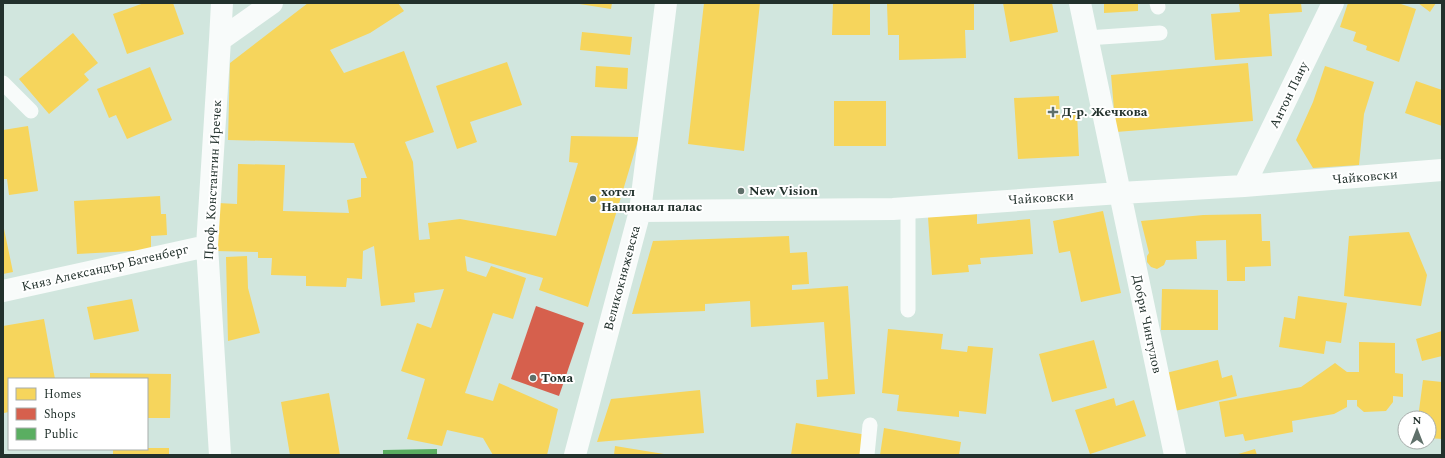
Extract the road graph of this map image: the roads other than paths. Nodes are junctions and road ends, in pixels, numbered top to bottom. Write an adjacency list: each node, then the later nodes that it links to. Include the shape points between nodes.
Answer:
1 (222, 3): 8 (street, Проф. Константин Иречек)
2 (272, 3): 8 (street)
3 (666, 3): 15 (street, Великокняжевска)
4 (1080, 3): 7 (street, Добри Чинтулов)
5 (1333, 3): 12 (street, Антон Пану)
6 (1160, 33): 7 (lane)
7 (1087, 38): 13 (street, Добри Чинтулов)
8 (220, 40): 16 (street, Проф. Константин Иречек)
9 (3, 83): 10 (lane)
10 (31, 111)
11 (1442, 170): 12 (street, Чайковски)
12 (1244, 186): 13 (street, Чайковски)
13 (1120, 193): 14 (street, Чайковски); 23 (street, Добри Чинтулов)
14 (908, 208): 15 (street, Чайковски); 18 (lane)
15 (640, 211): 21 (street, Великокняжевска)
16 (207, 246): 17 (street, Княз Александър Батенберг); 20 (street, Проф. Константин Иречек)
17 (3, 291)
18 (908, 310)
19 (870, 425): 22 (lane)
20 (220, 455)
21 (575, 455)
22 (867, 455)
23 (1175, 455)

